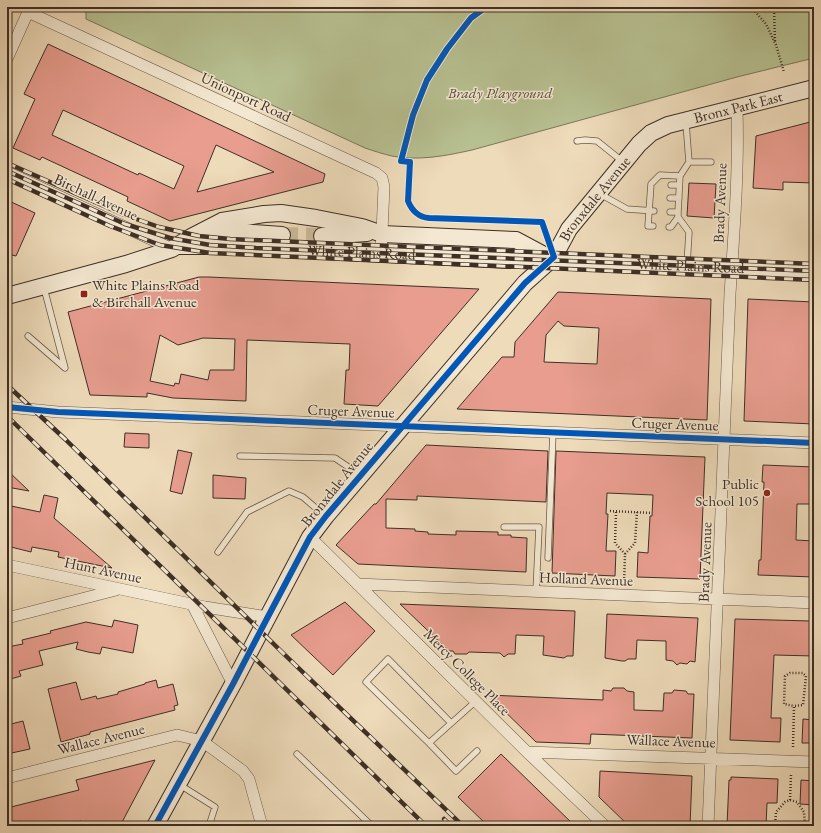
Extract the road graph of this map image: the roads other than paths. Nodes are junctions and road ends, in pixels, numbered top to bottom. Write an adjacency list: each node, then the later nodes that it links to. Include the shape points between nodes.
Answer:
1 (7, 59): 22 (street, Unionport Road, via 28,12 376,173 383,182)
2 (814, 88): 3 (main road, Bronx Park East)
3 (737, 108): 4 (main road, Bronx Park East); 29 (street, Brady Avenue, via 738,142)
4 (686, 120): 5 (main road, Bronx Park East); 8 (lane)
5 (662, 127): 7 (main road, Bronxdale Avenue, via 645,138)
6 (577, 141): 7 (lane, via 597,141)
7 (624, 162): 14 (main road, Bronxdale Avenue)
8 (689, 162): 9 (lane); 11 (lane)
9 (711, 162)
10 (7, 172): 25 (street, Birchall Avenue)
11 (680, 176): 13 (lane); 17 (lane, via 660,175 653,184)
12 (670, 185): 13 (lane)
13 (679, 185): 16 (lane)
14 (599, 193): 17 (lane, via 627,209); 27 (main road, Bronxdale Avenue)
15 (670, 198): 16 (lane)
16 (678, 198): 19 (lane)
17 (651, 211): 20 (lane, via 648,226)
18 (670, 212): 19 (lane)
19 (678, 214): 21 (lane); 28 (lane, via 689,232)
20 (653, 226)
21 (669, 227)
22 (378, 233): 24 (main road, White Plains Road); 25 (main road, White Plains Road, via 362,227 281,213 222,221); 26 (street, Unionport Road); 27 (main road, White Plains Road, via 516,240)
23 (282, 235): 25 (main road, White Plains Road, via 238,232)
24 (322, 236)
25 (180, 244): 26 (main road, White Plains Road); 31 (main road, White Plains Road, via 126,264)
26 (381, 254): 27 (main road, White Plains Road, via 509,260)
27 (549, 256): 28 (main road, White Plains Road, via 574,262); 35 (main road, Bronxdale Avenue)
28 (687, 266): 29 (main road, White Plains Road)
29 (732, 268): 30 (main road, White Plains Road); 37 (street, Brady Avenue)
30 (814, 272)
31 (44, 286): 32 (main road, White Plains Road); 33 (lane, via 65,368)
32 (10, 292)
33 (28, 336)
34 (7, 407): 35 (street, Cruger Avenue, via 58,412)
35 (403, 426): 36 (street, Cruger Avenue); 40 (main road, Bronxdale Avenue)
36 (553, 432): 37 (street, Cruger Avenue); 45 (lane)
37 (725, 440): 38 (street, Cruger Avenue); 50 (street, Brady Avenue)
38 (814, 443)
39 (240, 456): 40 (lane, via 335,458)
40 (360, 476): 41 (main road, Bronxdale Avenue)
41 (326, 516): 43 (main road, Bronxdale Avenue); 44 (lane, via 303,496 289,491 247,512)
42 (504, 527): 49 (lane, via 539,527)
43 (310, 537): 47 (street, Mercy College Place); 53 (main road, Bronxdale Avenue)
44 (218, 552)
45 (548, 558)
46 (7, 566): 48 (street, Hunt Avenue)
47 (357, 584): 49 (street, Holland Avenue); 56 (street, Mercy College Place)
48 (119, 589): 52 (street, Hunt Avenue); 54 (street)
49 (536, 592): 50 (street, Holland Avenue)
50 (718, 598): 51 (street, Holland Avenue); 63 (street, Brady Avenue)
51 (814, 602)
52 (192, 604): 53 (street, Hunt Avenue); 55 (street)
53 (268, 617): 55 (main road, Bronxdale Avenue)
54 (7, 618)
55 (233, 684): 58 (main road, Bronxdale Avenue)
56 (476, 701): 57 (lane); 61 (street, Mercy College Place)
57 (451, 723): 59 (lane); 59 (lane, via 388,659 366,682)
58 (202, 741): 65 (street, Wallace Avenue, via 177,735); 66 (main road, Bronxdale Avenue); 69 (street, via 249,778)
59 (429, 743): 60 (lane, via 456,771)
60 (477, 751)
61 (527, 752): 63 (street, Wallace Avenue); 71 (street, Mercy College Place)
62 (297, 754): 70 (lane)
63 (711, 758): 64 (street, Wallace Avenue); 72 (street, Brady Avenue)
64 (814, 762)
65 (7, 778)
66 (178, 784): 67 (main road, Bronxdale Avenue); 68 (lane, via 215,807)
67 (155, 826)
68 (209, 826)
69 (262, 826)
70 (372, 826)
71 (605, 826)
72 (708, 826)

